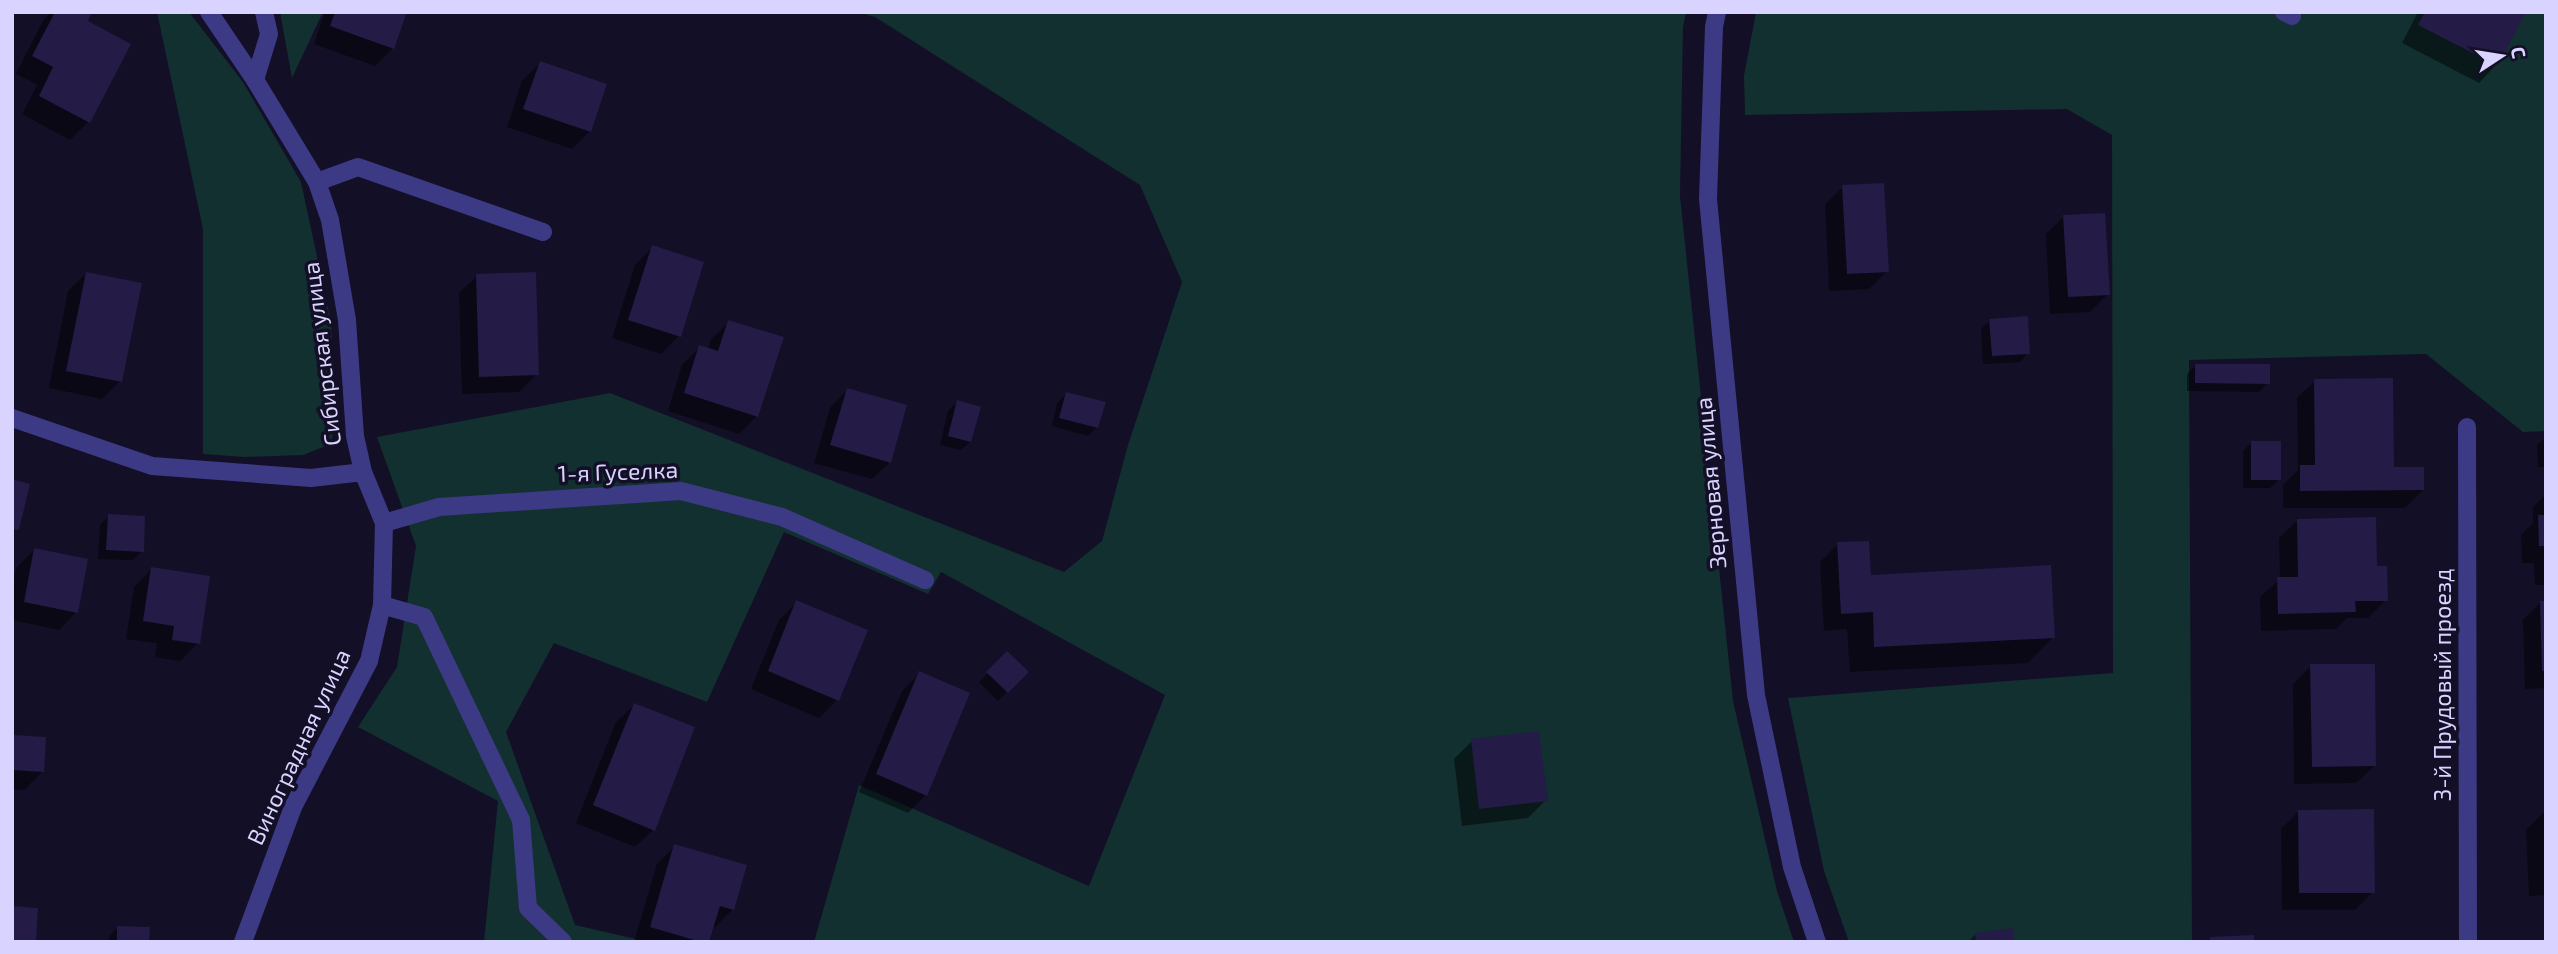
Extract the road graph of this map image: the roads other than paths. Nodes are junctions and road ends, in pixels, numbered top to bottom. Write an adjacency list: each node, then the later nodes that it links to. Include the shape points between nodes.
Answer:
1 (209, 12): 4 (street, Сибирская улица)
2 (264, 12): 4 (street, via 269,34)
3 (1717, 12): 15 (street, Зерновая улица, via 1708,199 1756,695 1791,867)
4 (255, 80): 5 (street, Сибирская улица)
5 (317, 182): 6 (street, via 358,167); 9 (street, Сибирская улица, via 330,220 347,320 355,436)
6 (543, 232)
7 (12, 418): 9 (street, via 152,466 311,478)
8 (2467, 427): 16 (street, 3-й Прудовый проезд)
9 (363, 471): 10 (street, Виноградная улица)
10 (384, 523): 11 (street, 1-я Гуселка, via 439,507 681,491 782,517); 12 (street, Виноградная улица)
11 (925, 580)
12 (382, 605): 13 (street, Виноградная улица, via 369,661 293,807); 14 (street, via 424,617 521,820 528,908)
13 (243, 942)
14 (564, 942)
15 (1817, 942)
16 (2468, 942)

